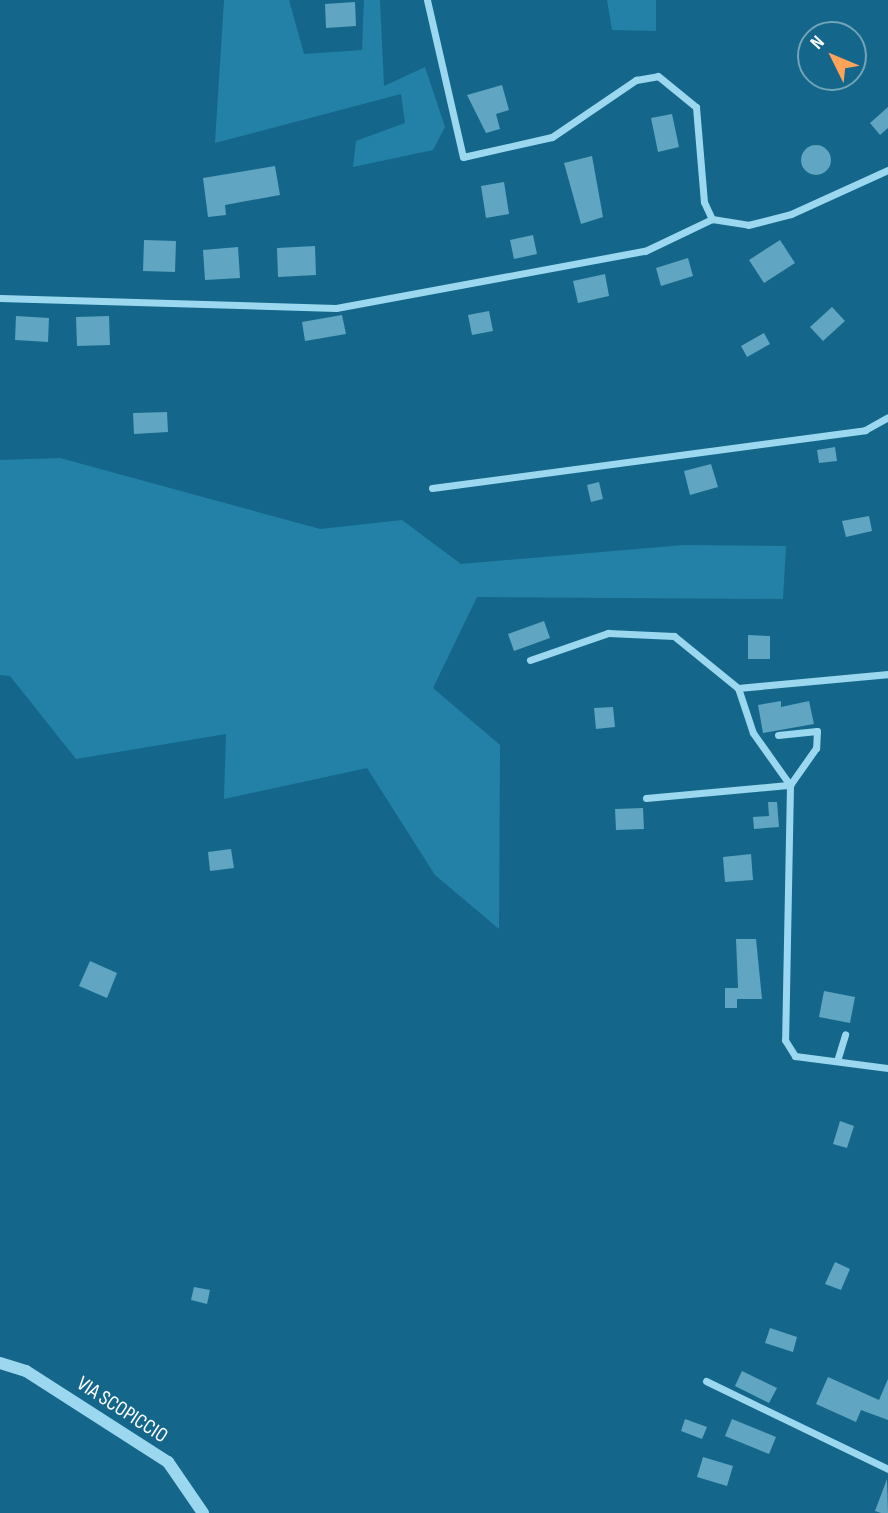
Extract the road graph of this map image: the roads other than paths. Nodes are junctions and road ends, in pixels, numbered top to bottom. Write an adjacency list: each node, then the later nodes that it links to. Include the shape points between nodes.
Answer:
1 (427, 0): 3 (street, via 463,157 552,137 636,80 658,76 696,107 704,202)
2 (888, 170): 3 (street, via 791,214 748,225)
3 (712, 219): 4 (street, via 645,251 336,308)
4 (0, 298)
5 (888, 417): 6 (street, via 865,430)
6 (432, 488)
7 (530, 660): 9 (street, via 608,633 674,636)
8 (888, 674): 9 (street)
9 (738, 688): 11 (street, via 753,733)
10 (778, 735): 11 (street, via 817,731 816,748)
11 (790, 785): 12 (street); 14 (street, via 785,1040 795,1056)
12 (646, 798)
13 (845, 1034): 14 (street)
14 (837, 1061): 15 (street)
15 (888, 1068)
16 (0, 1363): 19 (street, VIA SCOPICCIO, via 26,1371 168,1462)
17 (706, 1381): 18 (street)
18 (888, 1469)
19 (203, 1513)

